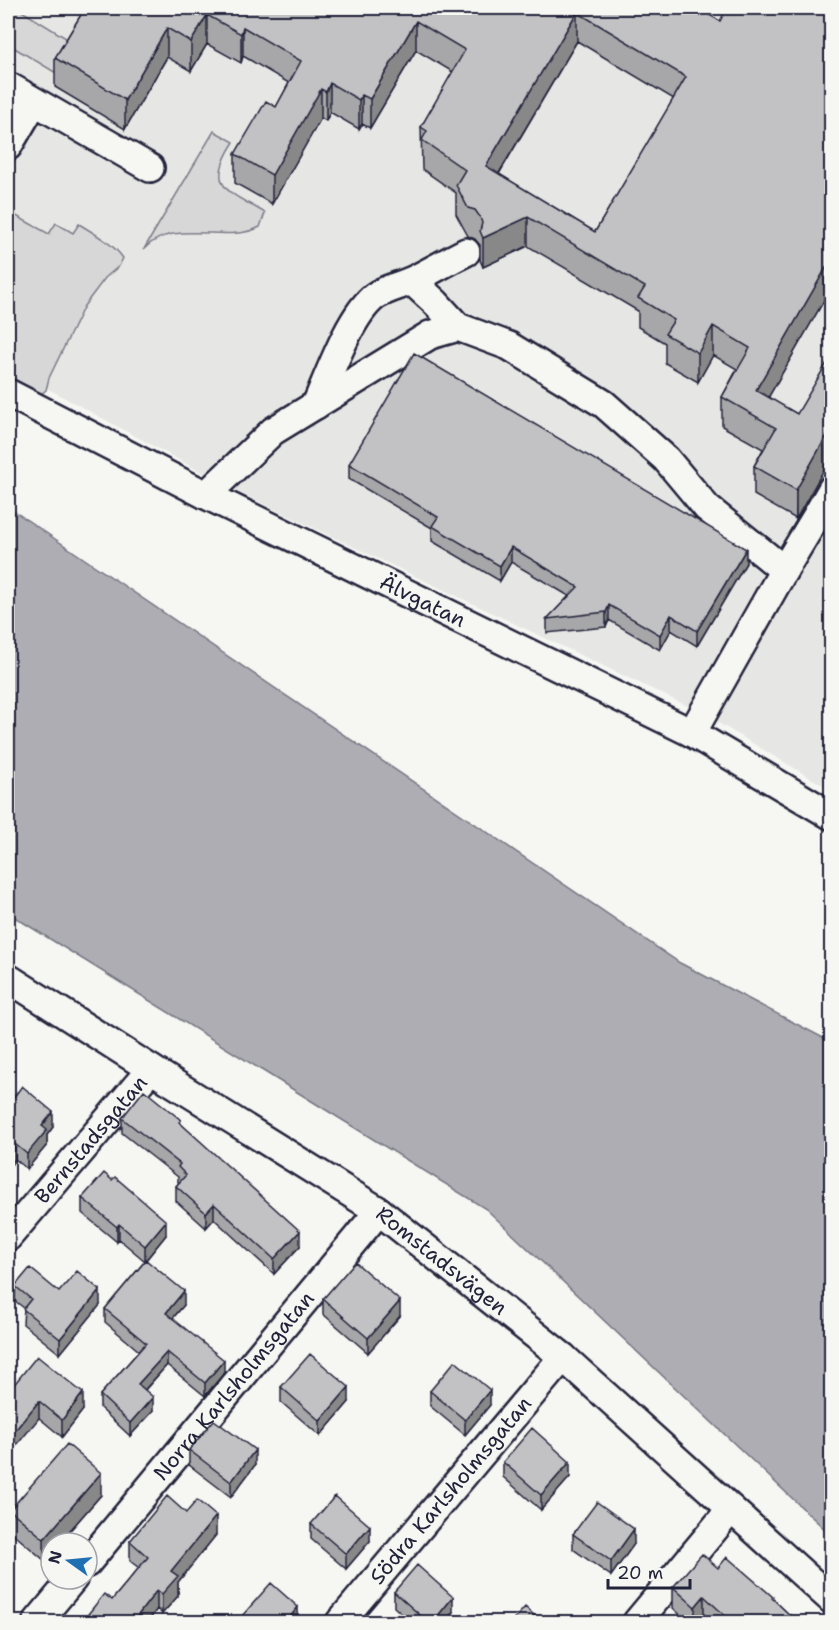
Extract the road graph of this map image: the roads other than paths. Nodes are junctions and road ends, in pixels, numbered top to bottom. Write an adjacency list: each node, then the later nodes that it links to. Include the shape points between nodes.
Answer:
1 (8, 86): 2 (street)
2 (34, 102): 3 (street); 4 (street)
3 (8, 146)
4 (150, 168)
5 (466, 252): 6 (street)
6 (411, 281): 7 (street); 9 (street, via 385,290 362,311)
7 (458, 327): 9 (street, via 430,335); 12 (street, via 509,346 604,404 666,459 706,508)
8 (8, 393): 11 (street, Älvgatan)
9 (316, 405): 11 (street, via 273,431)
10 (831, 489): 12 (street)
11 (207, 495): 13 (street, Älvgatan)
12 (784, 570): 13 (street)
13 (692, 733): 14 (street, Älvgatan)
14 (831, 816)
15 (8, 978): 16 (street, Romstadsvägen)
16 (151, 1070): 17 (street, Romstadsvägen); 18 (street, Bernstadsgatan)
17 (380, 1211): 19 (street, Romstadsvägen); 21 (street, Norra Karlsholmsgatan)
18 (8, 1237)
19 (563, 1357): 20 (street, Romstadsvägen); 25 (street, Södra Karlsholmsgatan)
20 (731, 1509): 23 (street, Romstadsvägen); 26 (street)
21 (99, 1549)
22 (63, 1591): 24 (street)
23 (831, 1600)
24 (37, 1623)
25 (340, 1623)
26 (637, 1623)

